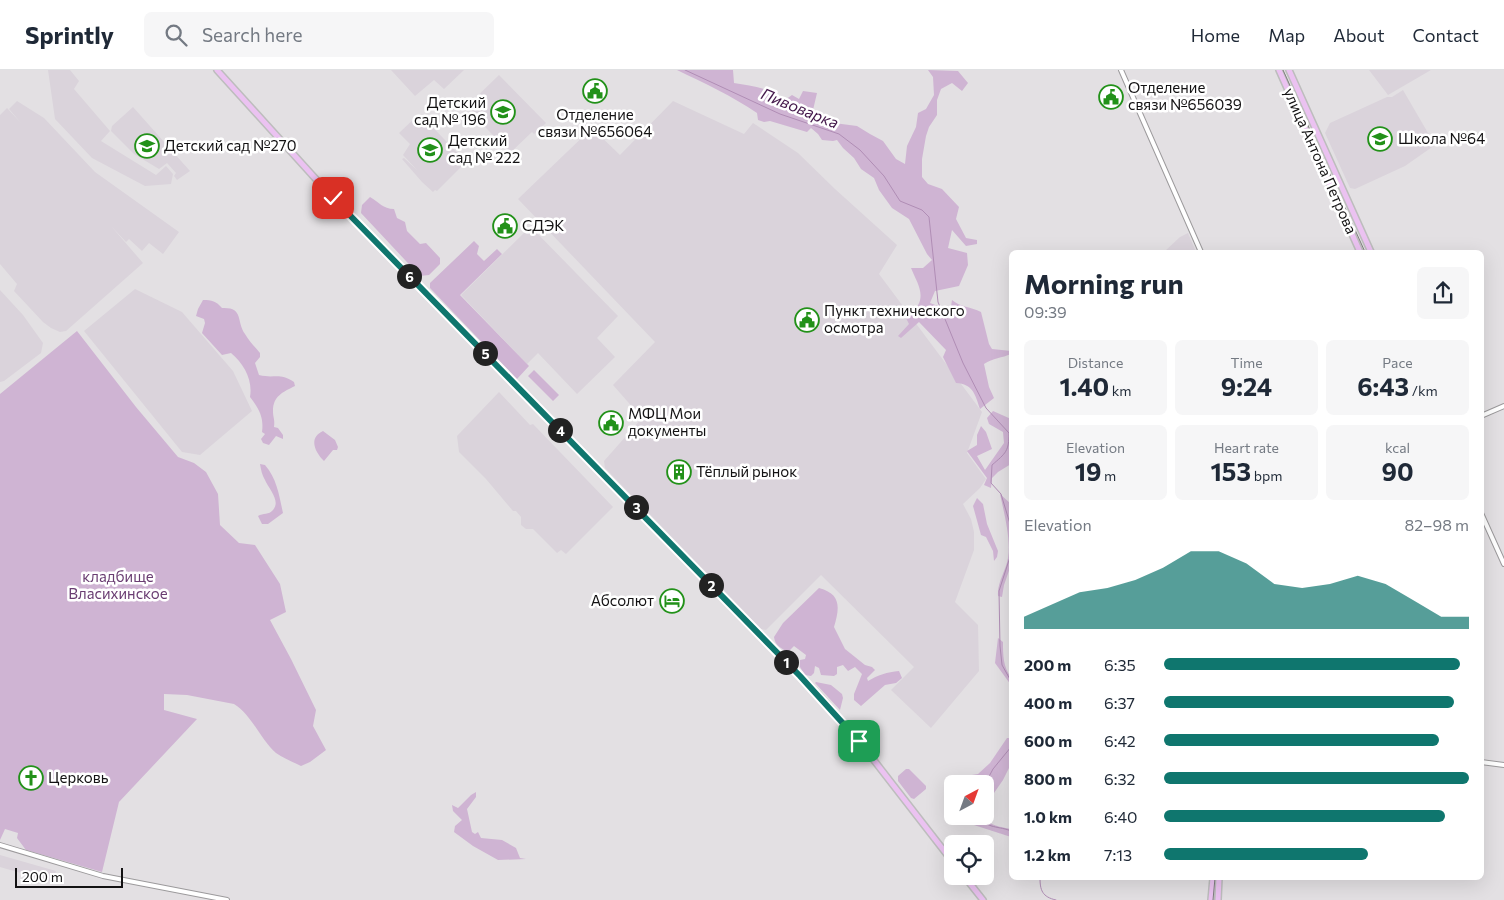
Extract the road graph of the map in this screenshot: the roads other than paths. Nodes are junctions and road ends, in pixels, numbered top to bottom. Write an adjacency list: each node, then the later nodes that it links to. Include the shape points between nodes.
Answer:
1 (217, 70): 15 (main road, via 327,192 824,701)
2 (1121, 70): 5 (street)
3 (1279, 70): 6 (main road, улица Антона Петрова)
4 (1289, 70): 7 (main road, улица Антона Петрова)
5 (1200, 250)
6 (1359, 250)
7 (1370, 250)
8 (1504, 406): 9 (street)
9 (1484, 415)
10 (1484, 520): 11 (street)
11 (1504, 564)
12 (1484, 762): 13 (street)
13 (1504, 765)
14 (0, 845): 19 (street, via 103,876)
15 (944, 852)
16 (1213, 880): 21 (main road)
17 (1219, 880): 22 (main road)
18 (971, 885): 20 (main road)
19 (227, 900)
20 (983, 900)
21 (1211, 900)
22 (1218, 900)

